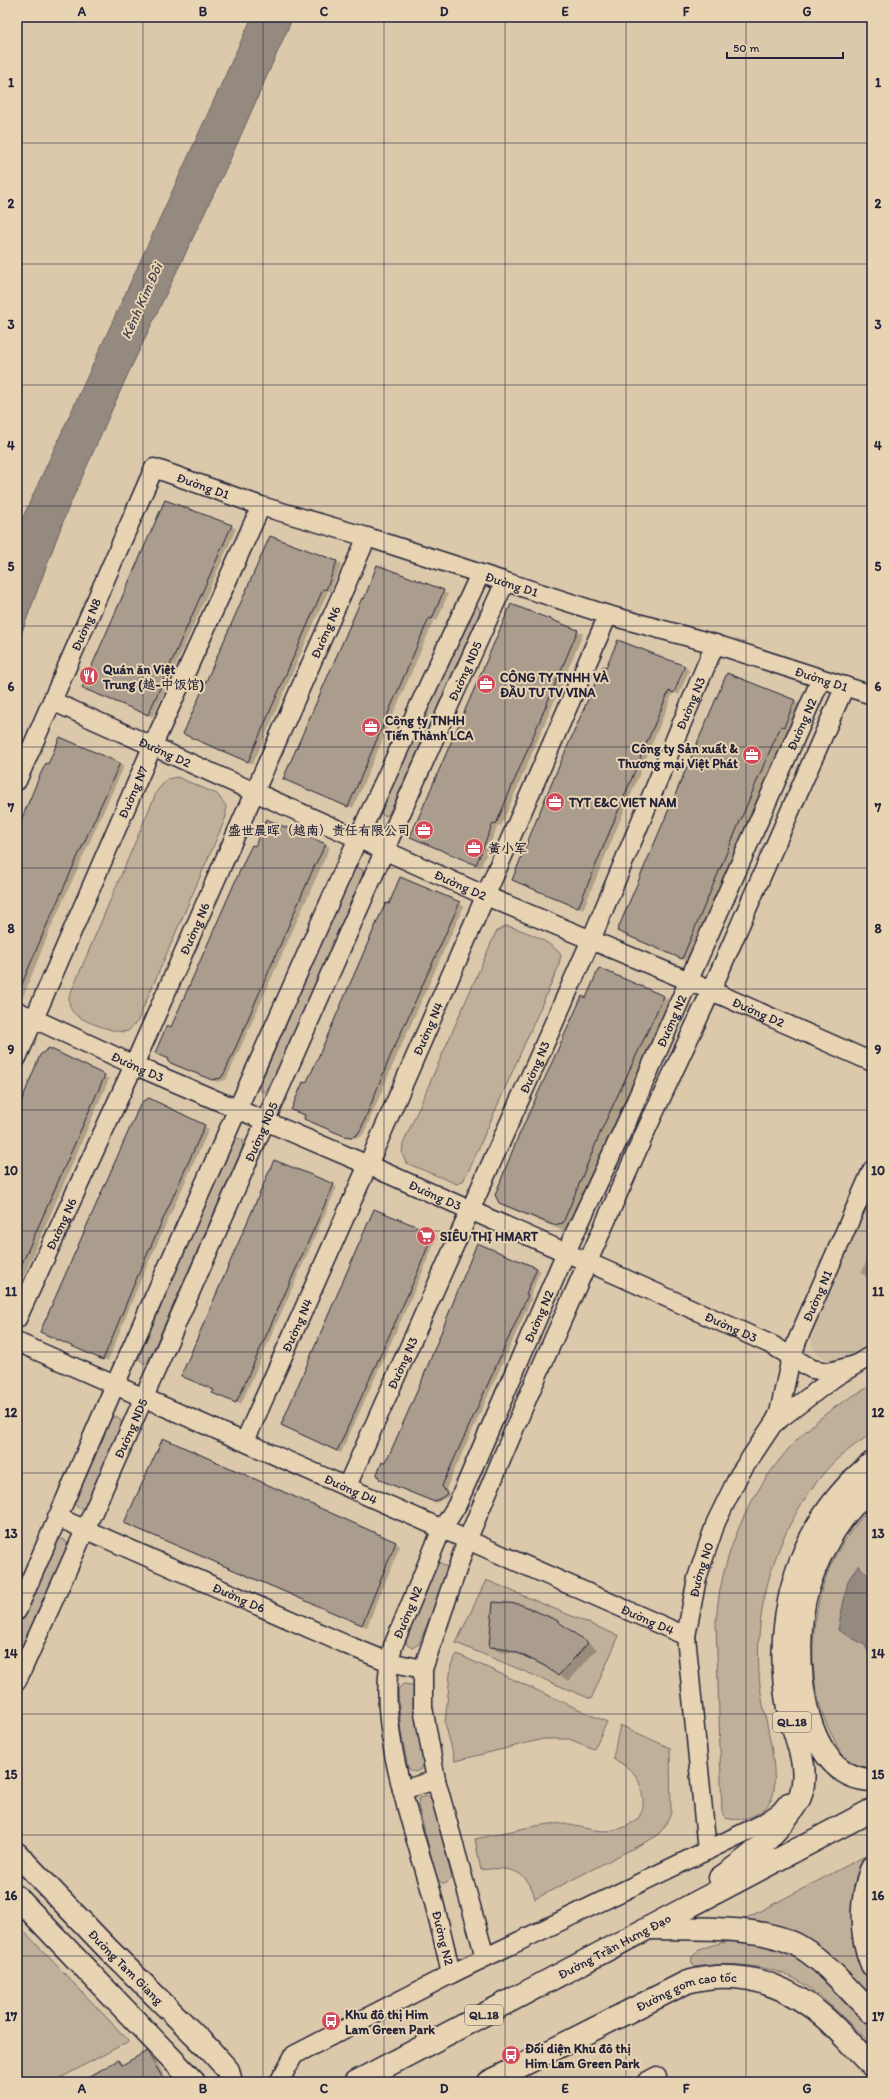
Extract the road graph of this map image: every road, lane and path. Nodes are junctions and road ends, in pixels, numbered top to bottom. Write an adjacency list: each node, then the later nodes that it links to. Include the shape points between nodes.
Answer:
1 (154, 468): 2 (street, Đường D1); 11 (street, Đường N8)
2 (262, 506): 3 (street, Đường D1); 12 (street, Đường N7)
3 (367, 537): 4 (street, Đường D1); 14 (street, Đường N6)
4 (480, 574): 5 (street, Đường D1); 16 (street, Đường ND5)
5 (505, 582): 6 (street, Đường D1); 18 (street, Đường ND5)
6 (608, 615): 7 (street, Đường D1); 19 (street, Đường N4)
7 (715, 644): 8 (street, Đường D1); 20 (street, Đường N3)
8 (820, 679): 9 (street, Đường D1); 15 (street, Đường N2)
9 (845, 686): 10 (street, Đường D1); 17 (street, Đường N2)
10 (872, 695)
11 (52, 701): 12 (street, Đường D2); 13 (street, Đường N8)
12 (153, 745): 14 (street, Đường D2); 24 (street, Đường N7)
13 (17, 781)
14 (256, 791): 16 (street, Đường D2); 27 (street, Đường N6)
15 (755, 829): 17 (street); 21 (street, Đường N2)
16 (358, 838): 18 (street, Đường D2); 28 (street, Đường ND5)
17 (778, 838): 22 (street, Đường N2)
18 (384, 850): 19 (street, Đường D2); 30 (street, Đường ND5)
19 (486, 896): 20 (street, Đường D2); 32 (street, Đường N4)
20 (591, 940): 21 (street, Đường D2); 34 (street, Đường N3)
21 (689, 981): 22 (street, Đường D2); 29 (street, Đường N2)
22 (711, 991): 26 (street, Đường D2); 31 (street, Đường N2)
23 (17, 1011): 24 (street, Đường D3)
24 (35, 1019): 25 (street, Đường N7); 27 (street, Đường D3)
25 (17, 1058)
26 (872, 1062)
27 (134, 1065): 28 (street, Đường D3); 37 (street, Đường N6)
28 (238, 1109): 30 (street, Đường D3); 42 (street, Đường ND5)
29 (628, 1119): 31 (street); 35 (street, Đường N2)
30 (266, 1121): 32 (street, Đường D3); 44 (street, Đường ND5)
31 (648, 1126): 36 (street, Đường N2)
32 (368, 1165): 34 (street, Đường D3); 47 (street, Đường N4)
33 (872, 1170): 40 (street, Đường N1)
34 (469, 1210): 35 (street, Đường D3); 49 (street, Đường N3)
35 (566, 1252): 36 (street, Đường D3); 43 (street, Đường N2)
36 (588, 1262): 40 (street, Đường D3, via 741,1330); 45 (street, Đường N2)
37 (17, 1319)
38 (17, 1342): 42 (street, Đường D4)
39 (872, 1354): 41 (street, Đường N0)
40 (791, 1357): 41 (street, Đường D3, via 810,1368 823,1371 838,1371); 46 (street, Đường N1, via 779,1413)
41 (852, 1366): 46 (street, Đường N0)
42 (115, 1385): 44 (street, Đường D4); 51 (street, Đường ND5)
43 (507, 1389): 45 (street); 52 (street, Đường N2, via 457,1505)
44 (143, 1397): 47 (street, Đường D4); 53 (street, Đường ND5)
45 (527, 1399): 54 (street, Đường N2)
46 (773, 1424): 56 (street, Đường N0, via 739,1475 716,1522 697,1578)
47 (245, 1441): 49 (street, Đường D4)
48 (872, 1463): 60 (main road, QL.18, via 829,1507 798,1567 786,1614 786,1694 802,1754)
49 (347, 1486): 52 (street, Đường D4)
50 (872, 1487): 62 (main road, via 850,1508 823,1550 807,1591 800,1648 804,1698 823,1748 830,1759 846,1772)
51 (57, 1517): 53 (street, Đường D6); 55 (street, Đường ND5)
52 (443, 1528): 54 (street, Đường D4); 57 (street, Đường N2, via 403,1621)
53 (86, 1529): 57 (street, Đường D6); 59 (street, Đường ND5)
54 (468, 1539): 56 (street, Đường D4); 58 (street, Đường N2)
55 (17, 1611)
56 (686, 1636): 65 (street, Đường N0)
57 (389, 1662): 58 (street, Đường D6); 63 (street, Đường N2, via 389,1710)
58 (423, 1669): 61 (street, Đường N2, via 422,1707)
59 (17, 1681)
60 (803, 1777): 65 (street, via 789,1800 771,1819); 69 (main road, QL.18, via 796,1806 763,1846)
61 (436, 1780): 63 (street); 70 (street, Đường N2)
62 (872, 1780)
63 (402, 1790): 72 (street, Đường N2, via 431,1891)
64 (872, 1810): 69 (main road, Đường Trần Hưng Đạo / QL.18)
65 (706, 1851): 70 (street)
66 (17, 1854): 76 (main road, Đường Tam Giang, via 210,2050 228,2070)
67 (872, 1867): 71 (main road, via 864,1894 863,1929)
68 (17, 1897): 75 (main road)
69 (645, 1930): 73 (main road, via 744,1931 776,1937 795,1944 813,1956); 78 (main road, Đường Trần Hưng Đạo / QL.18)
70 (485, 1957): 72 (street)
71 (872, 1965)
72 (451, 1974): 77 (street, via 294,2055)
73 (872, 2013)
74 (872, 2066): 79 (main road, Đường gom cao tốc, via 825,2019 797,1997 765,1983 729,1976 706,1977 687,1982)
75 (194, 2082)
76 (231, 2082)
77 (278, 2082)
78 (356, 2082)
79 (489, 2082)

